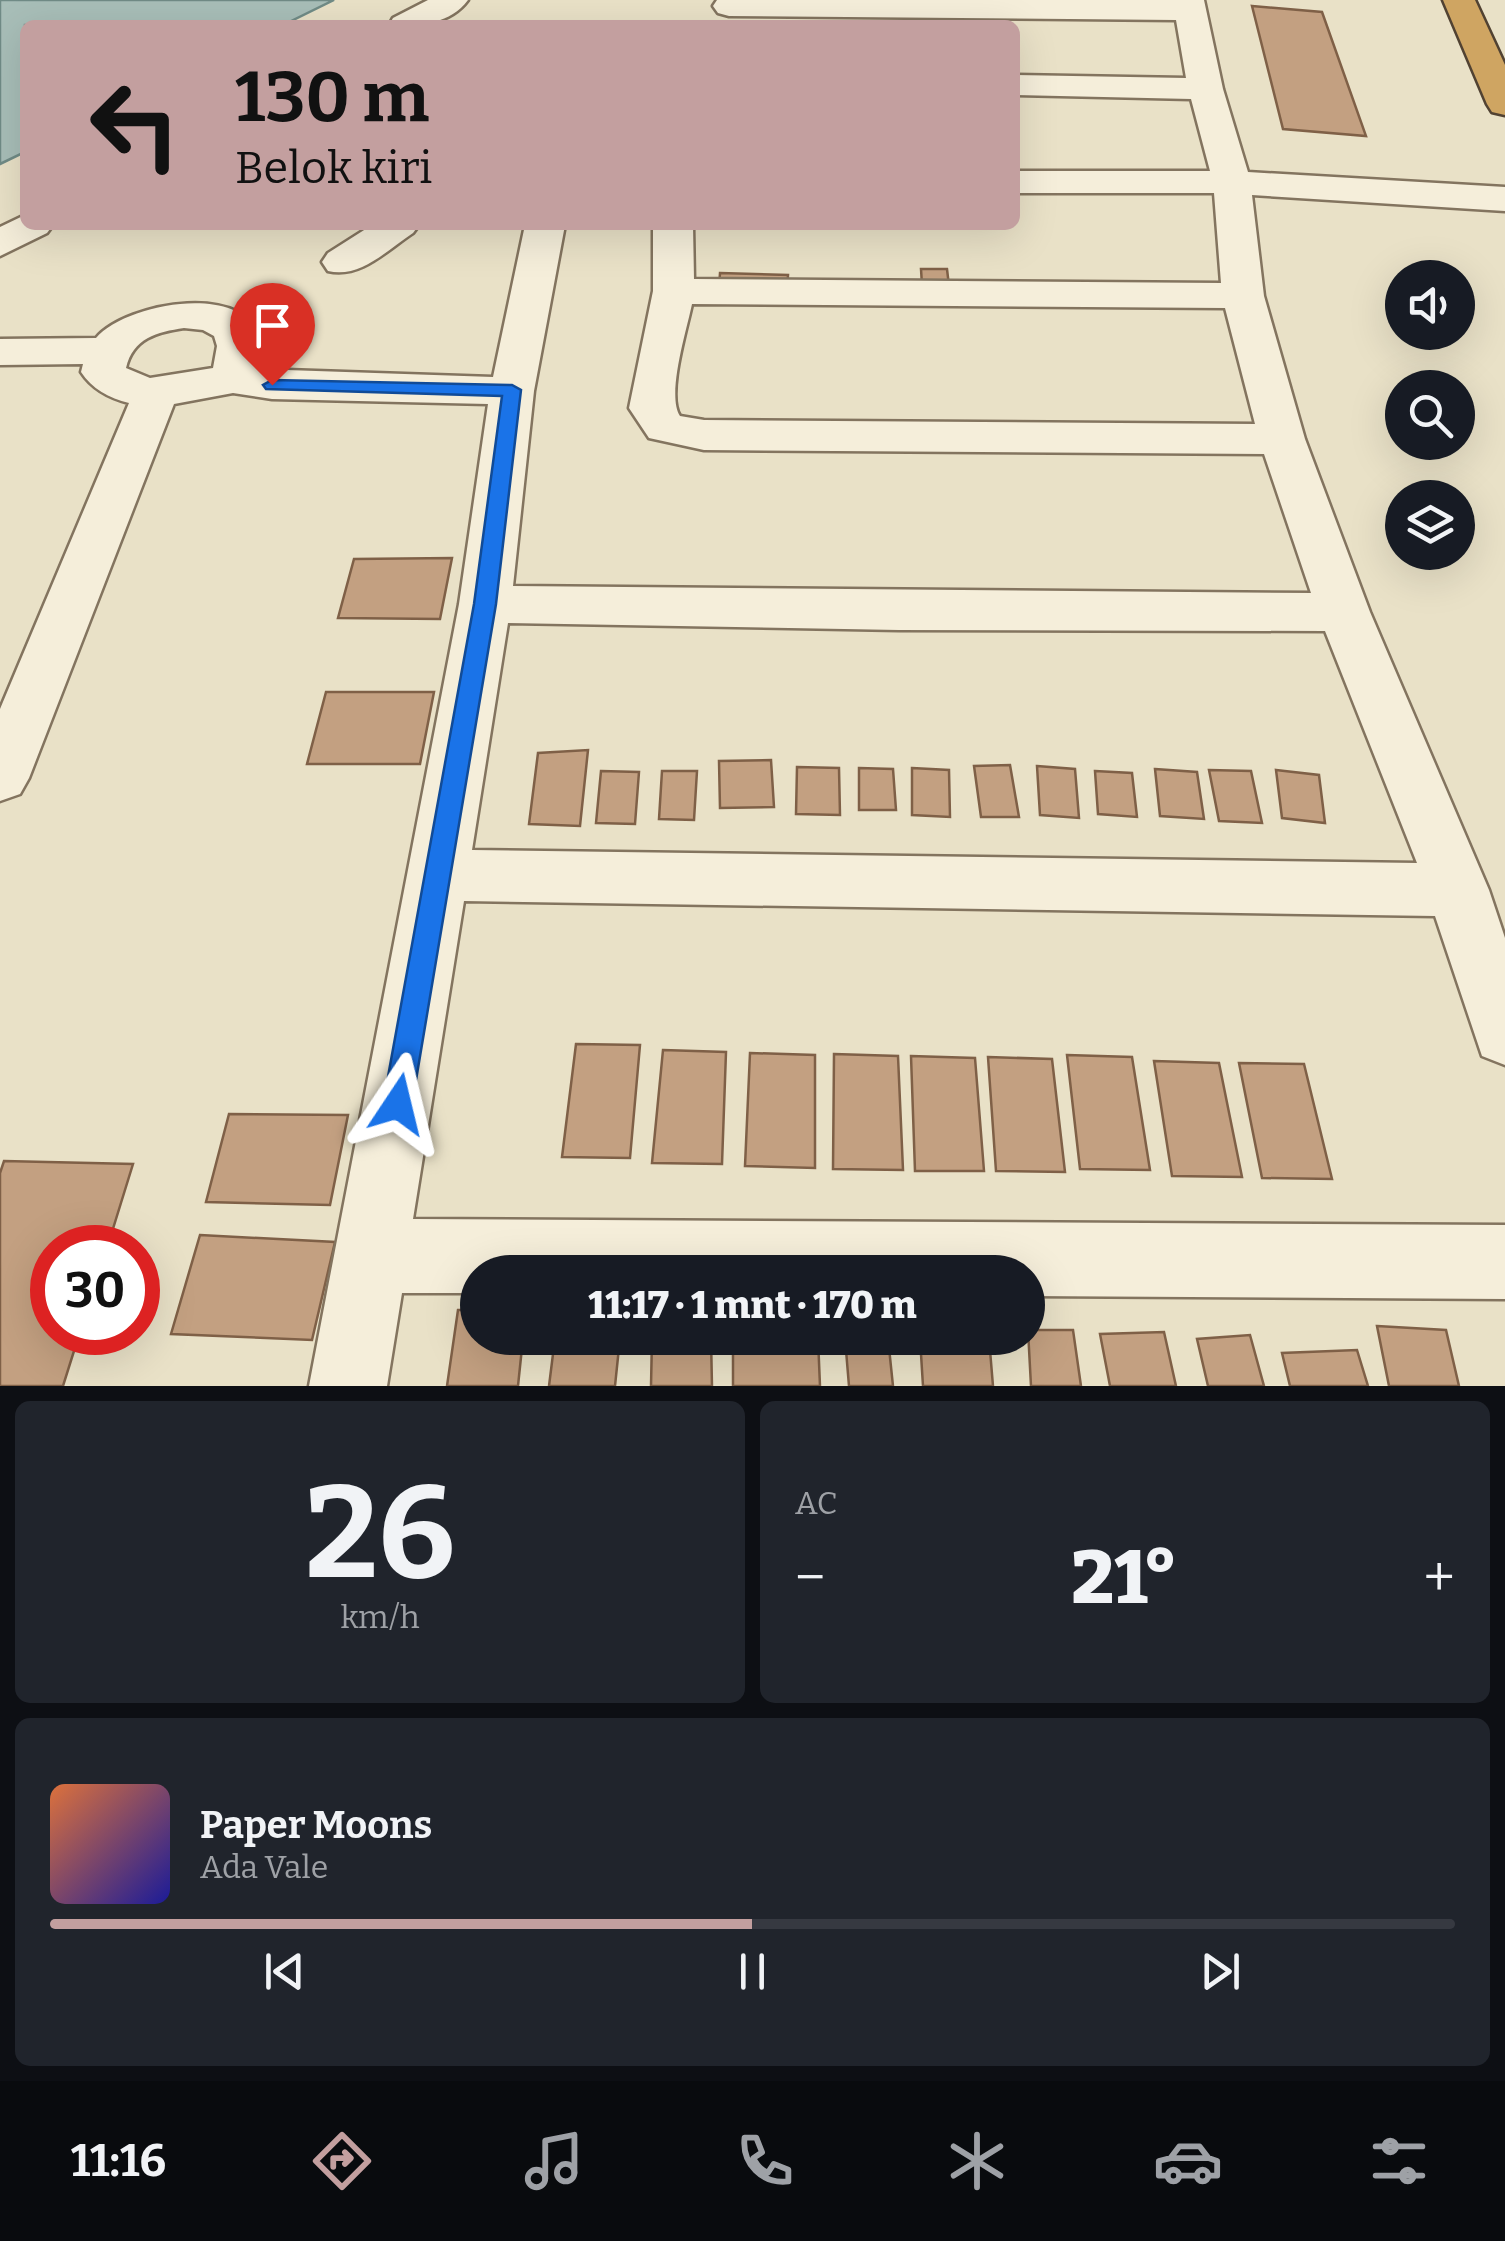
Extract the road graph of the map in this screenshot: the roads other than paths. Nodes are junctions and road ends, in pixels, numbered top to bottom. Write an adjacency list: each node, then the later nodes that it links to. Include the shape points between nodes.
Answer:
1 (452, 0): 5 (street)
2 (1459, 0): 9 (highway)
3 (733, 3): 4 (street); 6 (street)
4 (1188, 5): 8 (street)
5 (414, 20)
6 (709, 20)
7 (1020, 85): 8 (street)
8 (1206, 89): 11 (street)
9 (1505, 104)
10 (1020, 182): 11 (street)
11 (1232, 182): 12 (street); 20 (street)
12 (1505, 199)
13 (24, 230): 17 (street)
14 (392, 230): 18 (street)
15 (544, 230): 24 (street)
16 (673, 230): 19 (street)
17 (0, 244)
18 (342, 262)
19 (674, 291): 20 (street); 26 (street, via 652,408 664,428 704,435)
20 (1243, 296): 26 (street)
21 (106, 350): 22 (street); 23 (street, via 152,320 213,318 233,329 240,346); 25 (street, via 103,372 121,388)
22 (0, 352)
23 (233, 379): 24 (street); 25 (street)
24 (512, 390): 27 (street)
25 (155, 394): 29 (street)
26 (1282, 439): 28 (street)
27 (485, 604): 28 (street); 30 (street)
28 (1344, 612): 31 (street)
29 (0, 778)
30 (439, 875): 31 (street); 33 (street)
31 (1458, 890): 32 (street)
32 (1505, 1035)
33 (370, 1256): 34 (street); 35 (street)
34 (1505, 1262)
35 (348, 1386)

